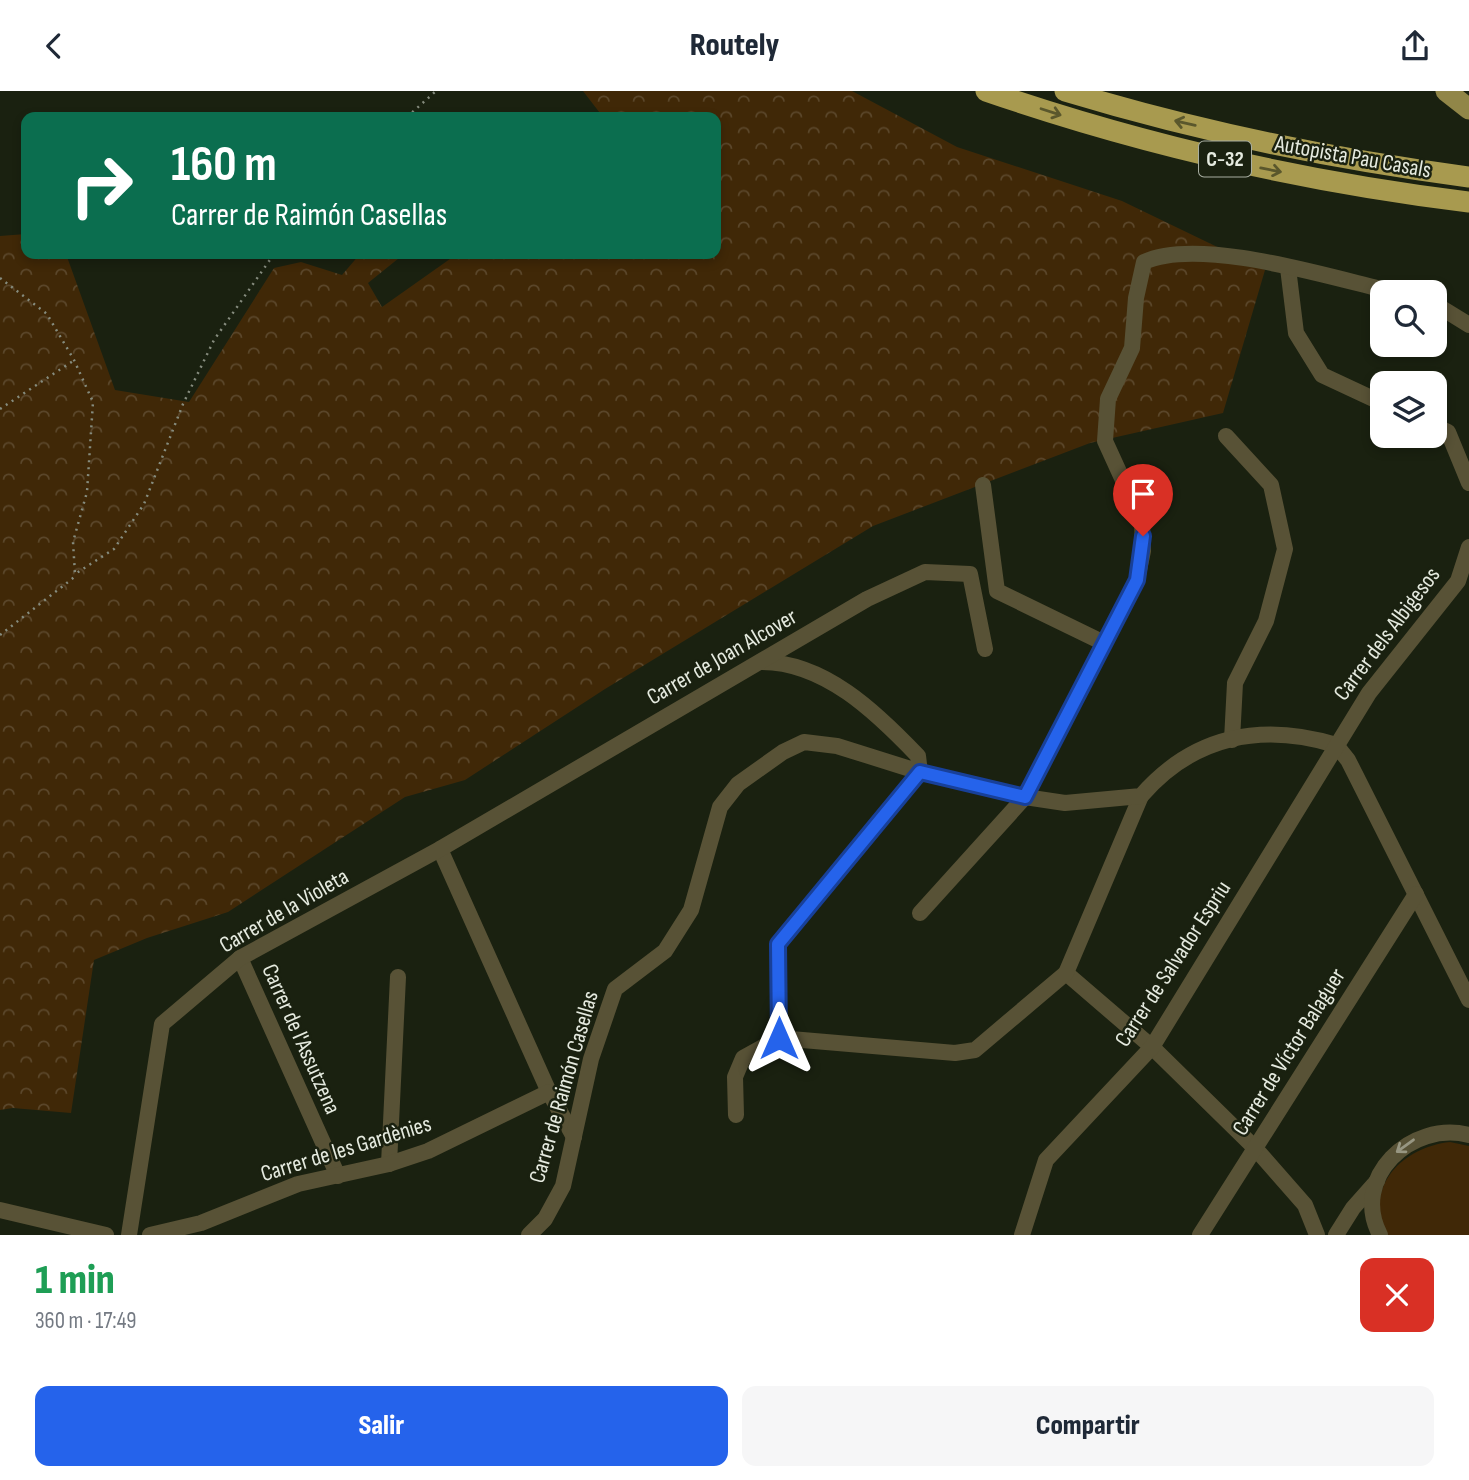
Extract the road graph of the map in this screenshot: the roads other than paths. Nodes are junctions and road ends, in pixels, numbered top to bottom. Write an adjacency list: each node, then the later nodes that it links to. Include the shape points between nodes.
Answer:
1 (986, 91): 8 (highway, Autopista Pau Casals / C-32, one-way to 8, via 1097,127 1260,168)
2 (1065, 91): 7 (highway, Autopista Pau Casals / C-32, one-way to 2, via 1292,149)
3 (1446, 91): 6 (main road)
4 (1458, 91): 5 (main road)
5 (1469, 100)
6 (1469, 109)
7 (1469, 177)
8 (1469, 202)
9 (1288, 268): 10 (street); 13 (street, via 1296,333 1322,375); 19 (street, via 1181,253 1144,263 1132,348 1108,399 1105,441 1142,522 1143,551 1137,580)
10 (1370, 287)
11 (1447, 312): 12 (street)
12 (1469, 325)
13 (1370, 397)
14 (1447, 432): 16 (street)
15 (1226, 436): 22 (street, via 1271,485 1285,549 1266,621 1235,683)
16 (1469, 483)
17 (983, 485): 19 (street, via 997,591)
18 (1469, 547): 23 (street, Carrer dels Albigesos, via 1458,581 1369,693)
19 (1104, 643): 26 (street)
20 (985, 649): 21 (street, Carrer de Joan Alcover, via 970,574 925,572 867,599)
21 (758, 662): 24 (street, via 780,661 856,698 918,756); 27 (street, Carrer de Joan Alcover)
22 (1232, 740): 23 (street, via 1267,734 1304,736); 25 (street, via 1206,744)
23 (1336, 745): 28 (street); 35 (street, Carrer de Salvador Espriu)
24 (920, 772): 26 (street, Carrer de Raimón Casellas); 34 (street, via 778,944); 39 (street, Carrer de Raimón Casellas, via 837,746 804,743 738,784 720,807 691,910 665,951 614,989)
25 (1141, 796): 26 (street, Carrer de Raimón Casellas, via 1065,803); 31 (street)
26 (1025, 797): 29 (street)
27 (440, 849): 30 (street, Carrer de la Violeta); 36 (street)
28 (1416, 894): 33 (street); 40 (street, Carrer de Víctor Balaguer)
29 (920, 913)
30 (240, 958): 42 (street, Carrer de l'Assutzena); 46 (street, Carrer de la Violeta, via 162,1024)
31 (1066, 973): 34 (street, via 975,1050 955,1053); 35 (street)
32 (398, 977): 41 (street)
33 (1469, 1000)
34 (779, 1038): 37 (street, via 743,1058 735,1077)
35 (1153, 1047): 40 (street); 49 (street, Carrer de Salvador Espriu, via 1046,1160)
36 (550, 1092): 39 (street); 41 (street, Carrer de les Gardènies, via 428,1151)
37 (736, 1115)
38 (1469, 1135): 43 (street, one-way to 43, via 1451,1130 1427,1133 1406,1143)
39 (574, 1137): 48 (street, Carrer de Raimón Casellas, via 563,1186 545,1219)
40 (1255, 1148): 50 (street, Carrer de Víctor Balaguer); 51 (street, via 1305,1205)
41 (389, 1164): 42 (street, Carrer de les Gardènies)
42 (338, 1176): 47 (street, Carrer de les Gardènies, via 298,1184 201,1223)
43 (1377, 1181): 52 (street); 53 (street, via 1373,1205)
44 (0, 1210): 45 (street)
45 (106, 1235)
46 (129, 1235)
47 (150, 1235)
48 (529, 1235)
49 (1022, 1235)
50 (1200, 1235)
51 (1317, 1235)
52 (1336, 1235)
53 (1380, 1235)

